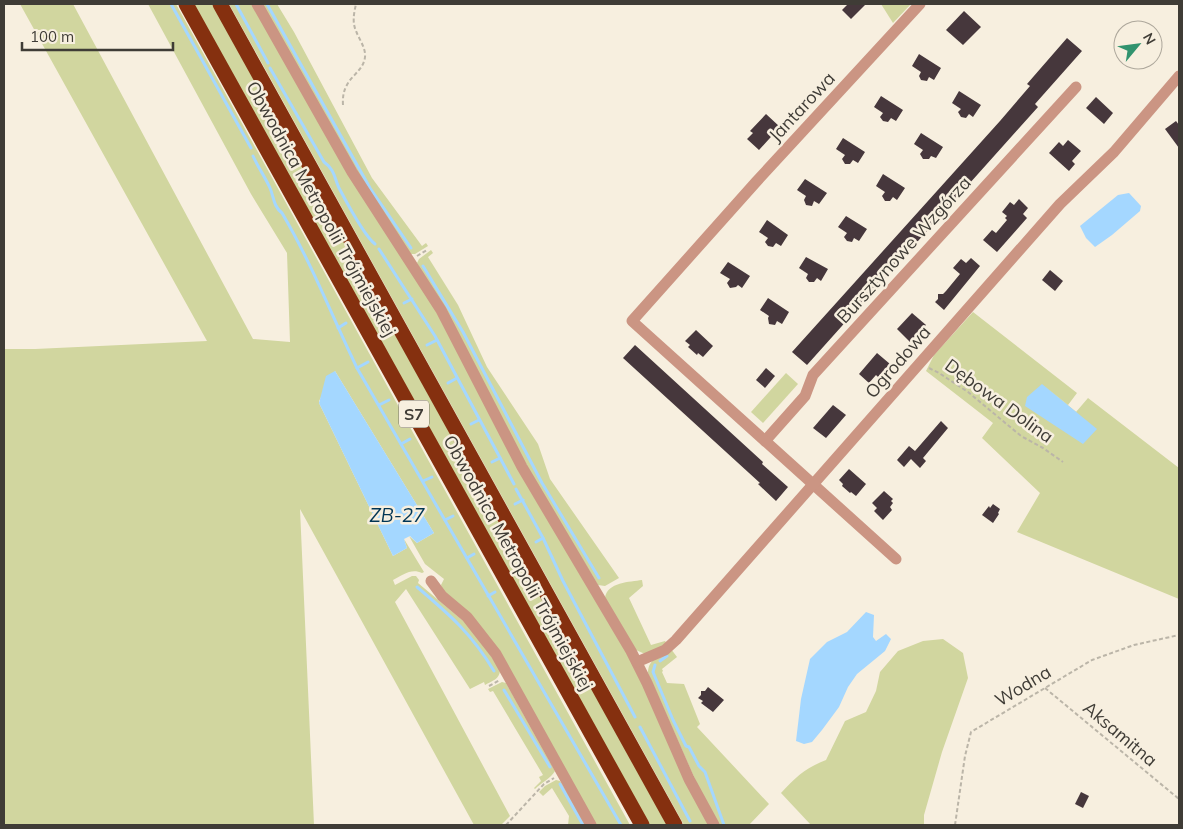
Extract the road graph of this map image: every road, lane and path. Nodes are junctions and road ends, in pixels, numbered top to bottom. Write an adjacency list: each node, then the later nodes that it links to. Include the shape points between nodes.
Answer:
1 (186, 4): 22 (highway, Obwodnica Metropolii Trójmiejskiej / S7)
2 (220, 4): 23 (highway, Obwodnica Metropolii Trójmiejskiej / S7)
3 (257, 4): 16 (street, via 352,172 441,310 522,467)
4 (356, 4): 8 (path, via 353,14 355,29 365,56 342,95)
5 (920, 4): 10 (street, Jantarowa, via 632,322)
6 (1179, 76): 9 (street, Ogrodowa, via 1114,152 1060,204)
7 (1076, 87): 10 (street, Bursztynowe Wzgórza, via 814,375 805,396)
8 (343, 106)
9 (919, 366): 11 (path, Dębowa Dolina, via 932,368 968,392 1021,436); 12 (street, Ogrodowa)
10 (765, 440): 12 (street)
11 (1063, 462)
12 (814, 484): 13 (street); 16 (street, Ogrodowa, via 676,640 665,650)
13 (896, 559)
14 (431, 581): 21 (street, via 442,596 467,617 496,654)
15 (1179, 635): 17 (path, Wodna, via 1134,645 1092,660)
16 (637, 662): 24 (street, via 689,779)
17 (1045, 688): 19 (path, Aksamitna); 25 (path, Wodna, via 971,732 964,756)
18 (546, 782): 20 (path)
19 (1179, 799)
20 (506, 825)
21 (591, 825)
22 (642, 825)
23 (675, 825)
24 (714, 825)
25 (954, 825)

